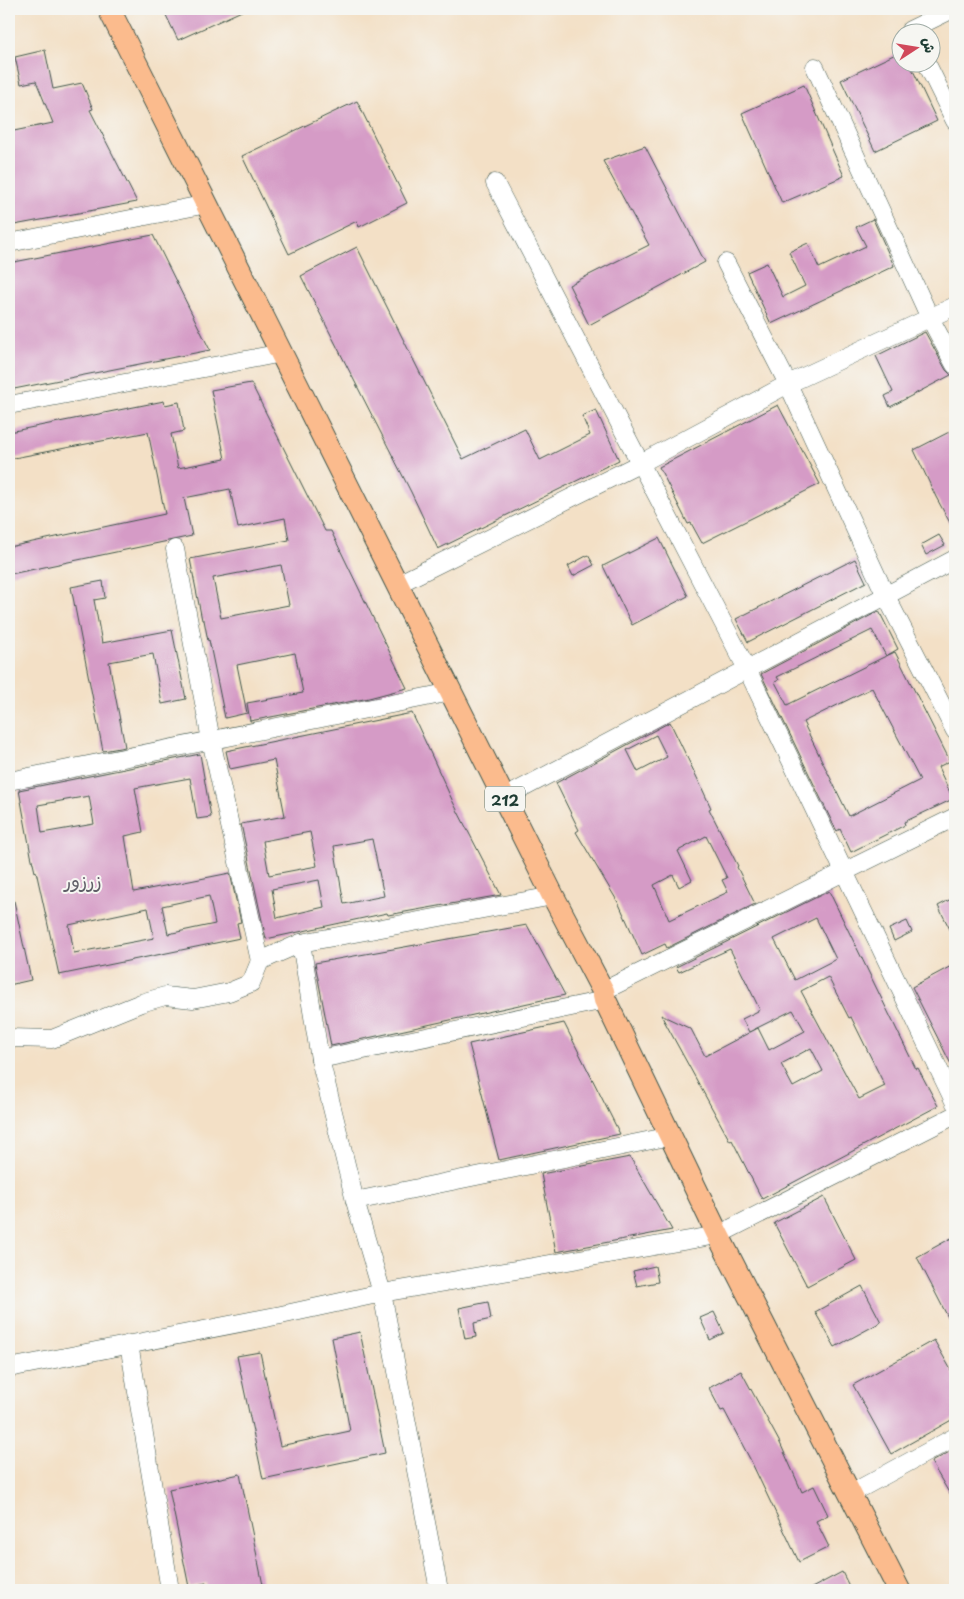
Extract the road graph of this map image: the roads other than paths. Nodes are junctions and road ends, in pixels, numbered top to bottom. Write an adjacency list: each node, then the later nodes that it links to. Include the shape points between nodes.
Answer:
1 (109, 9): 8 (main road, 212)
2 (953, 9): 3 (street)
3 (926, 22)
4 (815, 67): 12 (street)
5 (931, 72): 6 (street)
6 (955, 121)
7 (495, 182): 17 (street)
8 (207, 204): 9 (street); 13 (main road, 212)
9 (9, 243)
10 (726, 263): 15 (street)
11 (955, 306): 12 (street)
12 (930, 318): 14 (street); 15 (street)
13 (282, 353): 16 (street); 20 (main road, 212)
14 (955, 366)
15 (788, 384): 17 (street); 21 (street)
16 (9, 405)
17 (641, 463): 20 (street); 22 (street)
18 (174, 549): 25 (street)
19 (955, 559): 21 (street)
20 (398, 584): 23 (main road, 212)
21 (886, 596): 22 (street); 24 (street)
22 (747, 669): 27 (street); 29 (street)
23 (451, 692): 25 (street); 27 (main road, 212)
24 (955, 731)
25 (211, 740): 26 (street); 32 (street)
26 (9, 781)
27 (504, 798): 30 (main road, 212)
28 (955, 817): 29 (street)
29 (844, 872): 33 (street); 36 (street)
30 (553, 896): 31 (street); 33 (main road, 212)
31 (301, 943): 32 (street); 35 (street)
32 (260, 962): 34 (street, via 251,983 229,992 192,999 165,996 52,1039)
33 (604, 996): 35 (street); 38 (main road, 212)
34 (9, 1038)
35 (320, 1059): 39 (street)
36 (955, 1103)
37 (955, 1115): 40 (street)
38 (671, 1136): 39 (street); 40 (main road, 212)
39 (355, 1202): 41 (street)
40 (718, 1235): 41 (street); 45 (main road, 212)
41 (382, 1293): 42 (street); 47 (street)
42 (129, 1344): 43 (street); 46 (street)
43 (9, 1368)
44 (955, 1437): 45 (street)
45 (850, 1494): 48 (main road, 212)
46 (170, 1590)
47 (438, 1590)
48 (899, 1590)

